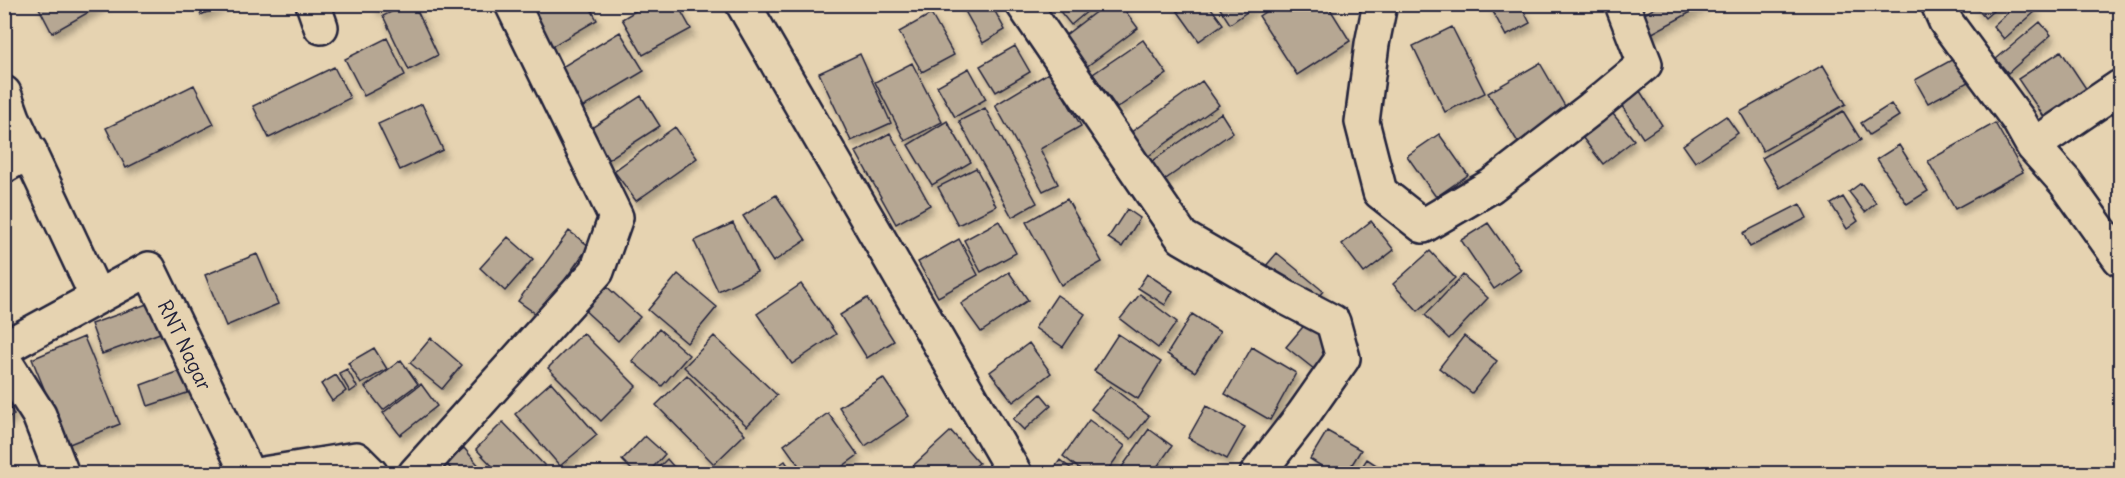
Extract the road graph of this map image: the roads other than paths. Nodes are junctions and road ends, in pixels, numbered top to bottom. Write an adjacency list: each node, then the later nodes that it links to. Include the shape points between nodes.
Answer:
1 (512, 4): 19 (street, via 616,217 597,271)
2 (743, 4): 20 (street)
3 (1023, 4): 21 (street, via 1182,237 1333,322 1343,358)
4 (1380, 4): 5 (street, via 1362,122 1380,192 1423,226 1491,186 1645,64)
5 (1622, 4)
6 (1938, 4): 9 (street, via 1946,22)
7 (2121, 87): 9 (street)
8 (4, 93): 10 (street, via 13,118)
9 (2033, 146): 11 (street, via 2065,182)
10 (17, 159): 12 (street)
11 (2121, 259)
12 (97, 297): 13 (street, RNT Nagar); 16 (street, RNT Nagar, via 149,269)
13 (4, 348)
14 (4, 360): 15 (street, via 39,415)
15 (62, 474)
16 (248, 474)
17 (263, 474): 18 (street, via 356,459)
18 (371, 474)
19 (415, 474)
20 (1015, 474)
21 (1257, 474)

